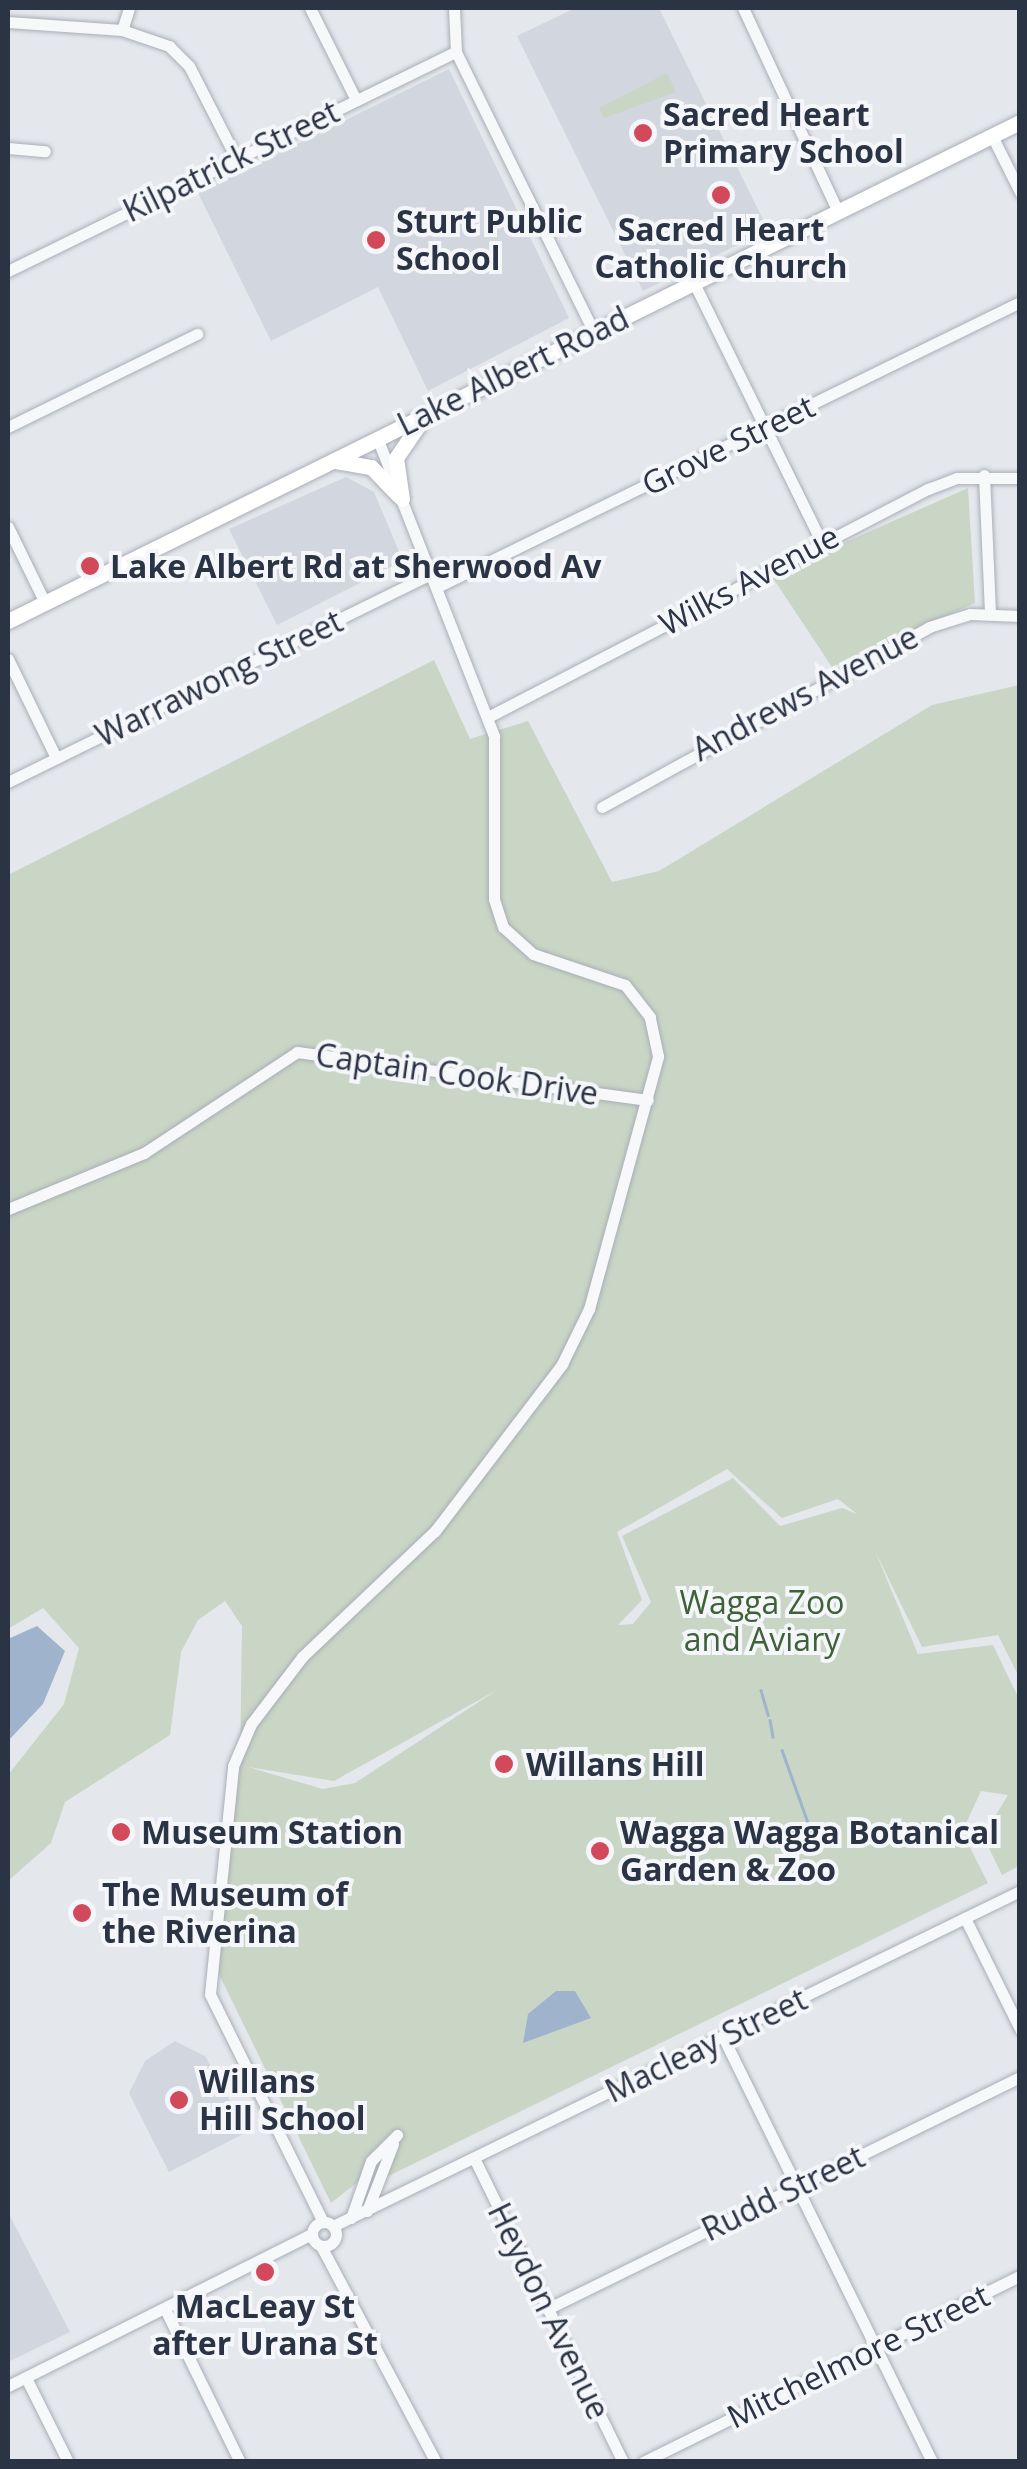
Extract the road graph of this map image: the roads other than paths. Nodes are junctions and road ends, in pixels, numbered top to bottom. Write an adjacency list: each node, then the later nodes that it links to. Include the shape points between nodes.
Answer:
1 (130, 8): 6 (street)
2 (310, 8): 8 (street)
3 (454, 8): 7 (street)
4 (743, 8): 15 (street)
5 (8, 22): 6 (street)
6 (122, 30): 13 (street, via 185,60)
7 (456, 52): 8 (street, Kilpatrick Street); 19 (street)
8 (356, 100): 13 (street, Kilpatrick Street)
9 (1020, 122): 10 (main road, Lake Albert Road)
10 (992, 136): 14 (street); 15 (main road, Lake Albert Road)
11 (8, 148): 12 (street)
12 (44, 151)
13 (236, 158): 16 (street, Kilpatrick Street)
14 (1020, 192)
15 (838, 212): 17 (main road, Lake Albert Road)
16 (8, 271)
17 (694, 283): 19 (main road, Lake Albert Road); 23 (street)
18 (1020, 302): 23 (street, Grove Street)
19 (594, 332): 21 (main road, Lake Albert Road)
20 (196, 334): 22 (street)
21 (428, 413): 24 (main road, Lake Albert Road); 28 (main road, via 396,458)
22 (8, 427)
23 (765, 427): 30 (street); 32 (street, Grove Street)
24 (378, 438): 25 (main road, Lake Albert Road); 28 (street)
25 (332, 461): 28 (main road, via 372,467); 33 (main road, Lake Albert Road)
26 (984, 475): 27 (street, Wilks Avenue); 30 (street, Wilks Avenue, via 928,489); 34 (street)
27 (1020, 478)
28 (402, 499): 31 (street)
29 (8, 528): 33 (street)
30 (821, 540): 38 (street, Wilks Avenue)
31 (431, 574): 32 (street); 39 (street, Warrawong Street)
32 (436, 587): 38 (street)
33 (45, 603): 36 (main road, Lake Albert Road)
34 (990, 612): 35 (street, Andrews Avenue); 41 (street, Andrews Avenue, via 908,637)
35 (1020, 616)
36 (8, 621)
37 (8, 659): 39 (street)
38 (488, 717): 42 (street, via 500,773 496,913 522,948 606,974 638,999 656,1036)
39 (56, 758): 40 (street, Warrawong Street)
40 (8, 782)
41 (602, 807)
42 (648, 1100): 43 (street, Captain Cook Drive, via 297,1052 144,1152); 54 (street, via 588,1309 562,1364 435,1530 302,1657 251,1724 233,1766 210,1994)
43 (8, 1209)
44 (1020, 1891): 45 (street, Macleay Street)
45 (965, 1918): 46 (street); 47 (street, Macleay Street)
46 (1020, 2029)
47 (724, 2037): 49 (street, Macleay Street); 50 (street)
48 (1020, 2077): 50 (street, Rudd Street)
49 (475, 2160): 51 (street, Macleay Street); 56 (street, Heydon Avenue)
50 (796, 2187): 56 (street, Rudd Street); 58 (street)
51 (393, 2200): 52 (street, Macleay Street); 54 (street, Macleay Street)
52 (367, 2211): 53 (street, Macleay Street); 53 (street, via 396,2135 372,2161)
53 (350, 2218): 54 (street, Macleay Street)
54 (323, 2235): 57 (street, Macleay Street); 63 (street)
55 (1020, 2276): 58 (street, Mitchelmore Street)
56 (547, 2309): 64 (street, Heydon Avenue)
57 (166, 2311): 59 (street, Macleay Street); 62 (street)
58 (876, 2347): 65 (street, Mitchelmore Street); 66 (street)
59 (26, 2378): 60 (street, Macleay Street); 61 (street)
60 (8, 2386)
61 (68, 2462)
62 (240, 2462)
63 (436, 2462)
64 (623, 2462)
65 (643, 2462)
66 (932, 2462)

